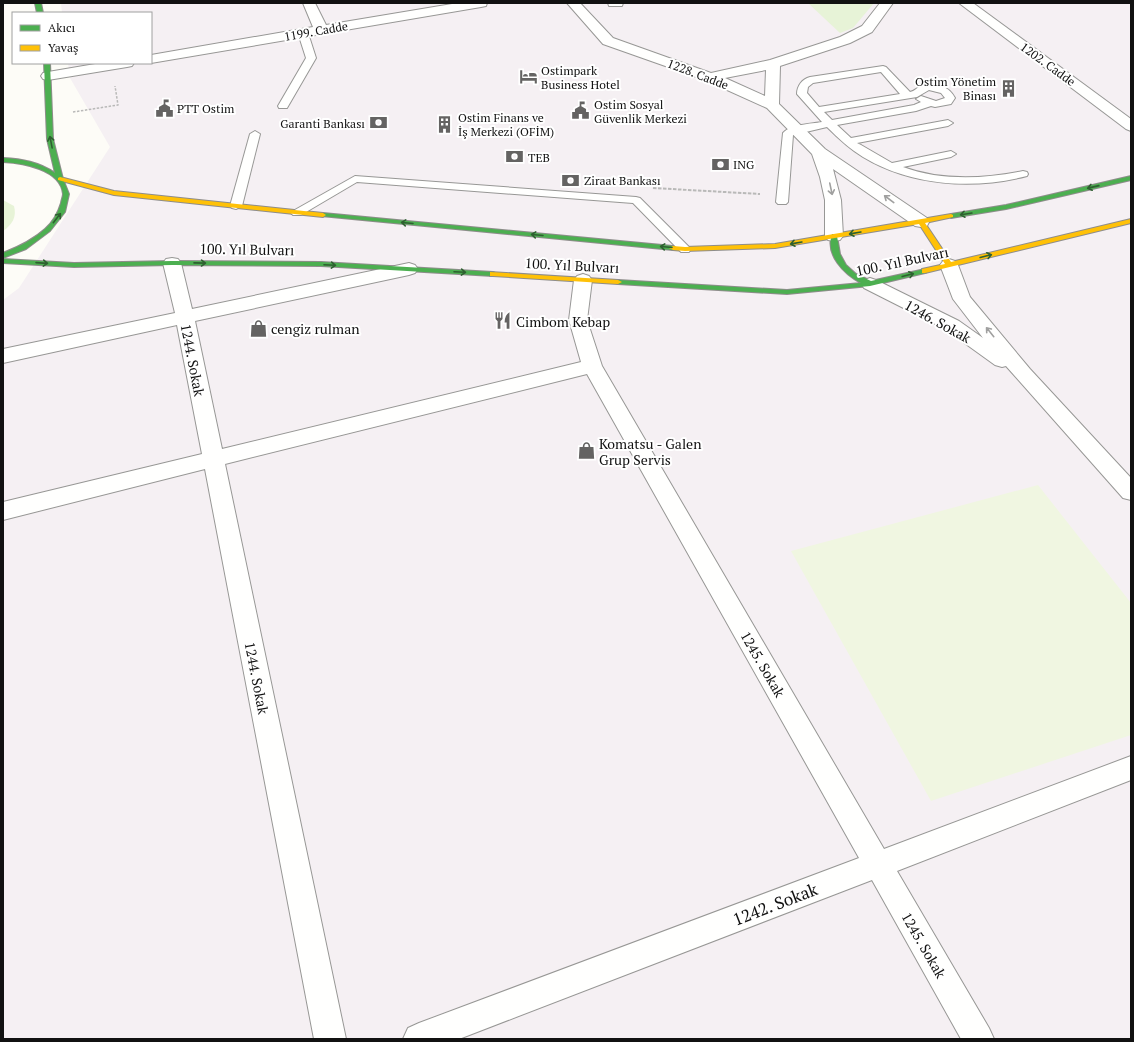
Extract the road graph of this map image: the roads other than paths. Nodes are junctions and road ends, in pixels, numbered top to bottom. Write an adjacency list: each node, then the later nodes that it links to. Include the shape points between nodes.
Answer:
1 (309, 3): 6 (street)
2 (482, 3): 6 (street, 1199. Cadde)
3 (573, 3): 12 (street, 1228. Cadde, via 608,41)
4 (886, 3): 10 (street, via 867,29 845,40)
5 (965, 3): 19 (street, 1202. Cadde)
6 (321, 30): 7 (street, 1199. Cadde)
7 (303, 33): 8 (street, 1199. Cadde); 16 (lane, via 311,58)
8 (152, 59)
9 (116, 64): 11 (street)
10 (773, 64): 12 (street); 15 (street)
11 (48, 70): 29 (main road, one-way to 11, via 50,139)
12 (710, 77): 15 (street, 1228. Cadde)
13 (912, 94): 14 (lane); 14 (lane, via 930,87 949,94 947,102); 17 (lane); 17 (lane, via 882,69 810,80 802,86 802,94)
14 (932, 104): 18 (lane); 22 (lane, via 948,123)
15 (772, 105): 20 (street, 1228. Cadde)
16 (283, 106)
17 (816, 110): 18 (lane)
18 (828, 124): 20 (lane); 22 (lane)
19 (1131, 126)
20 (796, 130): 23 (street, 1228. Cadde); 30 (lane, via 788,133 786,139)
21 (255, 134): 31 (lane)
22 (850, 141): 26 (lane, via 866,154)
23 (819, 152): 34 (street, 1228. Cadde, one-way to 23); 35 (street, 1228. Cadde, one-way to 35, via 833,200)
24 (951, 154): 26 (lane)
25 (3, 160): 29 (main road, via 22,161 45,168)
26 (892, 166): 27 (lane, via 924,175 967,180 997,180)
27 (1022, 174)
28 (1131, 178): 34 (main road, 100. Yıl Bulvarı, one-way to 34, via 1006,207)
29 (60, 179): 31 (main road, 100. Yıl Bulvarı, via 114,193); 37 (main road, one-way to 29, via 48,230 62,212 66,194)
30 (782, 199)
31 (236, 206): 32 (main road, 100. Yıl Bulvarı)
32 (297, 213): 36 (main road, 100. Yıl Bulvarı, one-way to 32); 36 (lane, via 355,179 636,200)
33 (1131, 221): 40 (main road, 100. Yıl Bulvarı, one-way to 33)
34 (921, 222): 35 (main road, 100. Yıl Bulvarı, one-way to 35); 40 (main road)
35 (834, 236): 36 (main road, 100. Yıl Bulvarı, one-way to 36, via 775,246); 43 (main road, via 839,262 850,276)
36 (685, 249)
37 (3, 256)
38 (3, 260): 39 (main road, 100. Yıl Bulvarı, one-way to 39, via 74,265)
39 (172, 263): 41 (main road, 100. Yıl Bulvarı, one-way to 41, via 321,264); 44 (street, 1244. Sokak)
40 (948, 265): 43 (main road, 100. Yıl Bulvarı, one-way to 40); 47 (street, 1246. Sokak, one-way to 40, via 962,299)
41 (409, 269): 42 (main road, 100. Yıl Bulvarı, one-way to 42); 44 (street, 1244. Sokak)
42 (583, 280): 43 (main road, 100. Yıl Bulvarı, via 787,292); 46 (street, 1245. Sokak, via 578,320)
43 (870, 284): 47 (street, 1246. Sokak, via 952,325)
44 (185, 317): 45 (street, 1244. Sokak); 48 (street, 1244. Sokak)
45 (3, 356)
46 (592, 366): 48 (street); 52 (street, 1245. Sokak)
47 (1023, 374): 49 (street, 1246. Sokak)
48 (213, 460): 50 (street); 53 (street, 1244. Sokak)
49 (1131, 492)
50 (3, 511)
51 (1131, 768): 52 (street, 1242. Sokak)
52 (878, 865): 54 (street, 1242. Sokak); 55 (street, 1245. Sokak)
53 (330, 1039)
54 (419, 1039)
55 (978, 1039)

